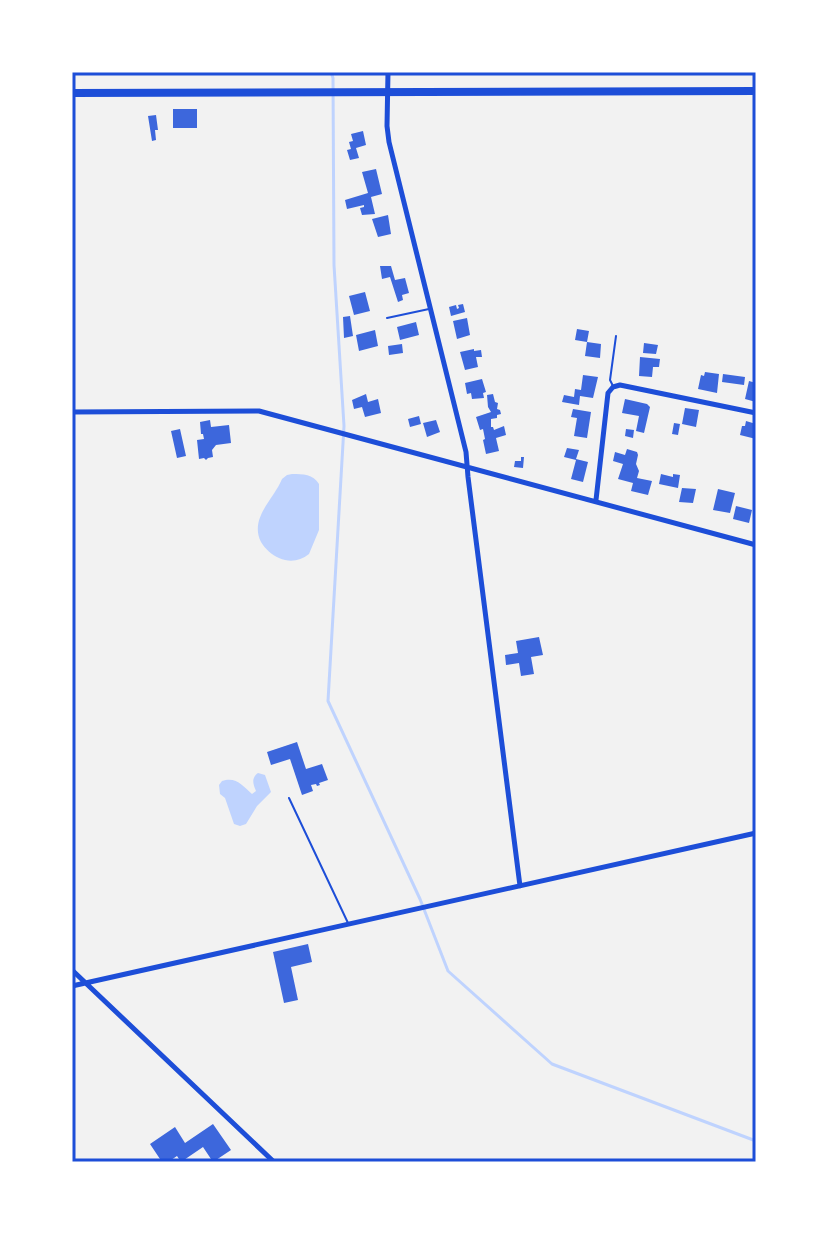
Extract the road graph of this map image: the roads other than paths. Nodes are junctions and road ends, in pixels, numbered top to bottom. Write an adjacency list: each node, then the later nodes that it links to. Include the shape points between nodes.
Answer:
1 (388, 72): 4 (street)
2 (756, 91): 4 (main road)
3 (72, 93): 4 (main road)
4 (388, 93): 5 (street, via 389,142)
5 (430, 308): 6 (lane); 11 (street)
6 (387, 318)
7 (616, 336): 8 (lane)
8 (613, 387): 10 (street); 12 (street, via 608,393)
9 (72, 412): 11 (street, via 259,411)
10 (756, 413)
11 (467, 467): 12 (street); 16 (street)
12 (596, 500): 13 (street)
13 (756, 545)
14 (289, 798): 17 (lane)
15 (756, 833): 16 (street)
16 (520, 886): 17 (street)
17 (349, 924): 19 (street)
18 (72, 970): 19 (street)
19 (85, 983): 20 (street); 21 (street)
20 (72, 986)
21 (274, 1162)

